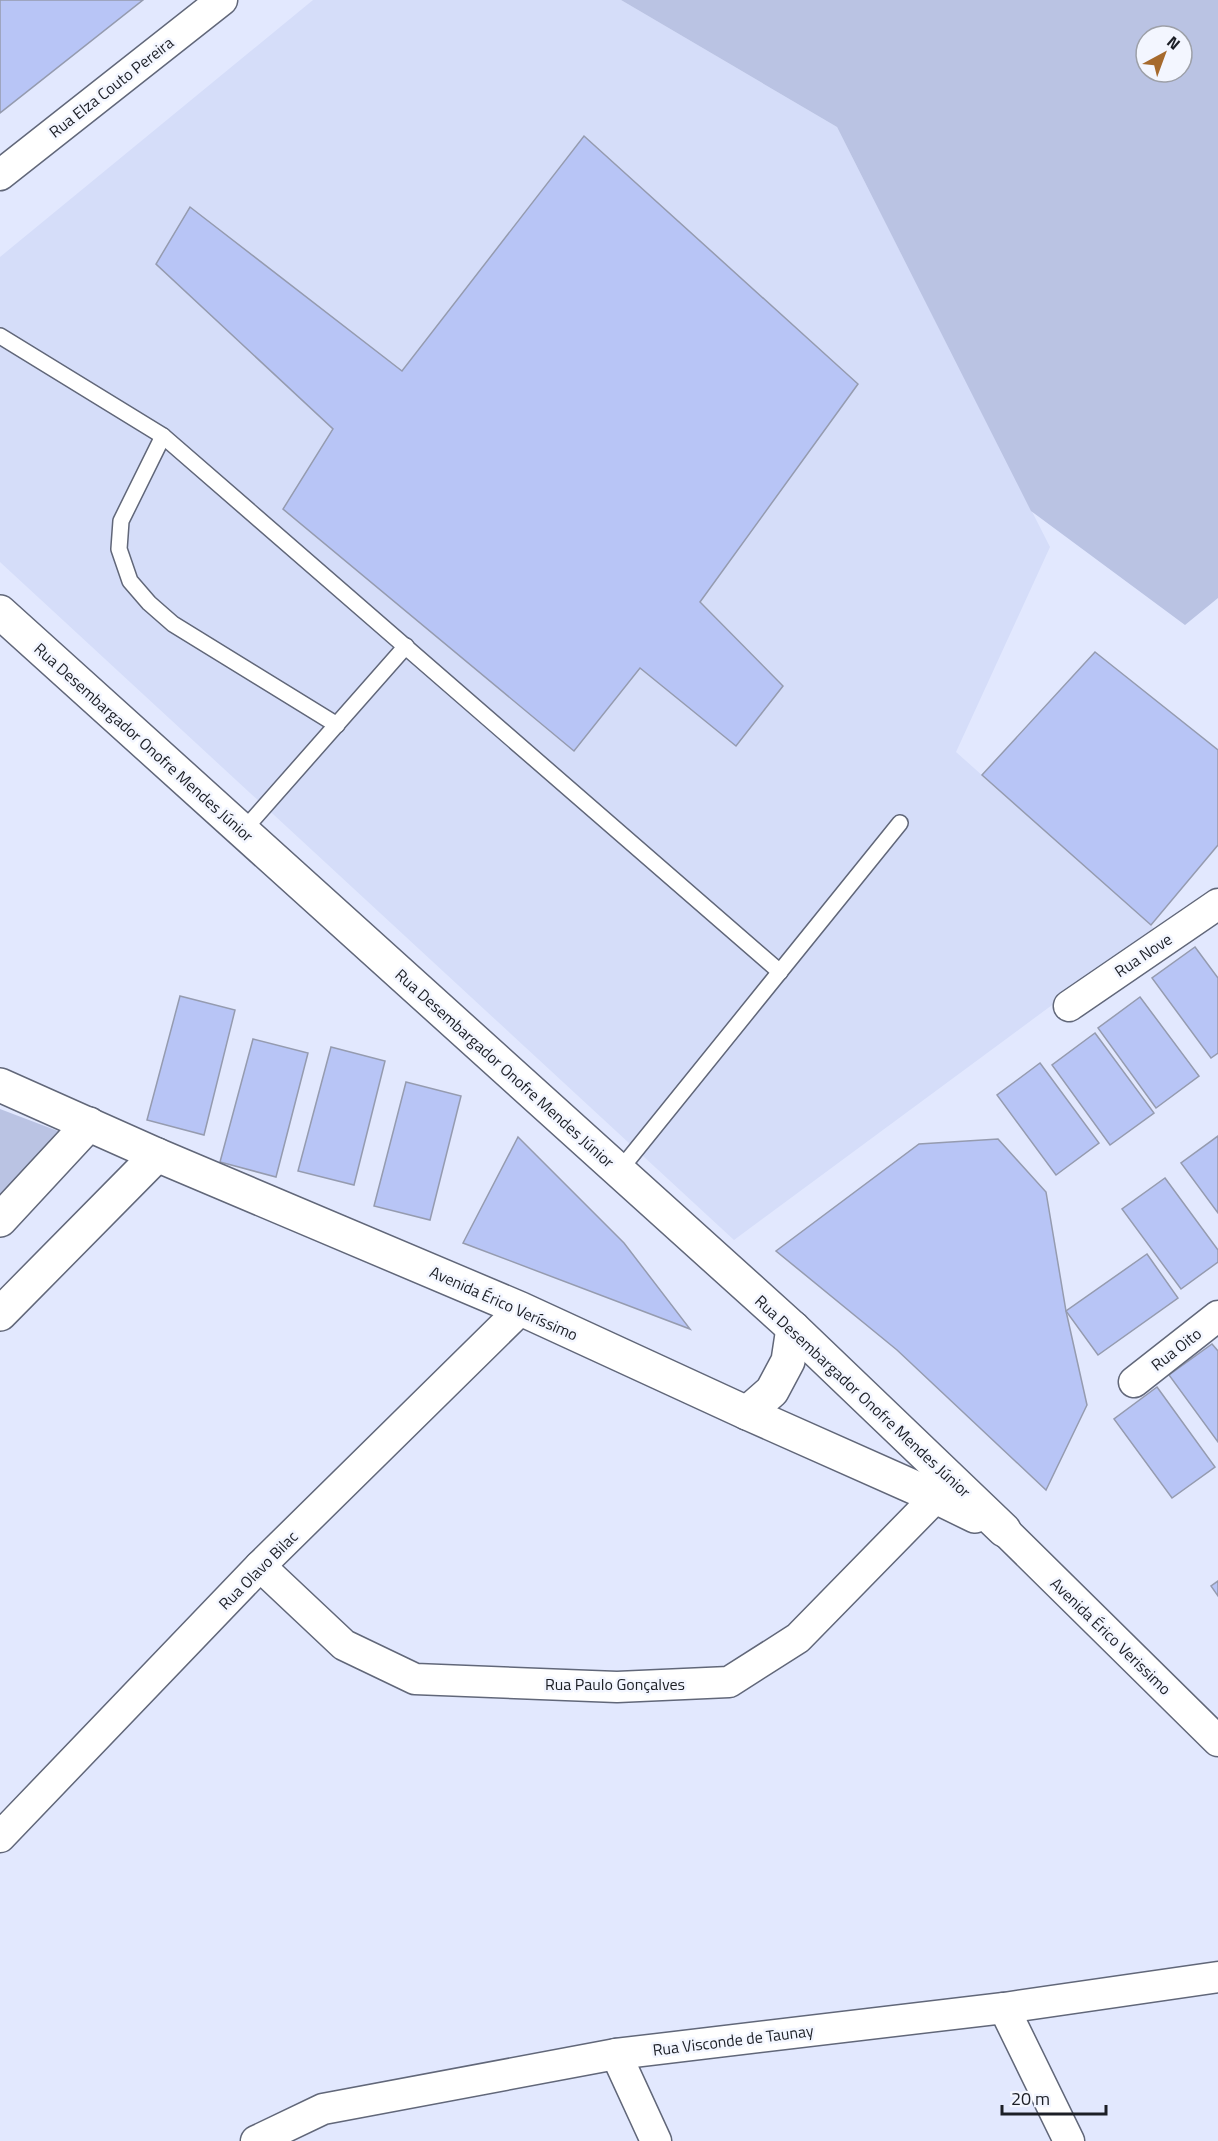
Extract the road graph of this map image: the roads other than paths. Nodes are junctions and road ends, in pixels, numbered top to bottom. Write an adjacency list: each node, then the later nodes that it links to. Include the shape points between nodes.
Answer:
1 (222, 0): 2 (street, Rua Elza Couto Pereira)
2 (0, 175)
3 (0, 336): 4 (lane)
4 (163, 436): 6 (lane); 7 (lane, via 121,521 119,549 130,581 173,624)
5 (0, 612): 9 (street, Rua Desembargador Onofre Mendes Júnior)
6 (406, 646): 7 (lane); 11 (lane)
7 (337, 725): 9 (lane)
8 (900, 824): 11 (lane)
9 (242, 832): 16 (street, Rua Desembargador Onofre Mendes Júnior)
10 (1218, 904): 12 (street, Rua Nove)
11 (780, 972): 16 (lane)
12 (1069, 1006)
13 (0, 1085): 14 (street, Avenida Érico Veríssimo)
14 (89, 1124): 15 (street, Avenida Érico Veríssimo); 17 (street)
15 (157, 1155): 18 (street, Avenida Érico Veríssimo); 19 (street)
16 (619, 1171): 21 (street, Rua Desembargador Onofre Mendes Júnior)
17 (0, 1220)
18 (521, 1309): 23 (street, Avenida Érico Veríssimo); 26 (street, Rua Olavo Bilac)
19 (0, 1314)
20 (1218, 1316): 22 (street, Rua Oito)
21 (793, 1328): 23 (street, via 788,1361 772,1391); 25 (street, Rua Desembargador Onofre Mendes Júnior)
22 (1134, 1382)
23 (747, 1413): 24 (street, Avenida Érico Veríssimo)
24 (936, 1497): 25 (street, Avenida Érico Veríssimo); 26 (street, Rua Paulo Gonçalves, via 798,1638 729,1682 616,1687 415,1679 344,1645)
25 (1004, 1530): 27 (street, Avenida Érico Verissimo)
26 (260, 1566): 28 (street, Rua Olavo Bilac)
27 (1218, 1741)
28 (0, 1837)
29 (1218, 1977): 30 (street, Rua Visconde de Taunay)
30 (1004, 2008): 31 (street, Rua Visconde de Taunay); 34 (street)
31 (616, 2054): 32 (street, Rua Visconde de Taunay, via 323,2109); 33 (street)
32 (256, 2141)
33 (656, 2141)
34 (1069, 2141)

